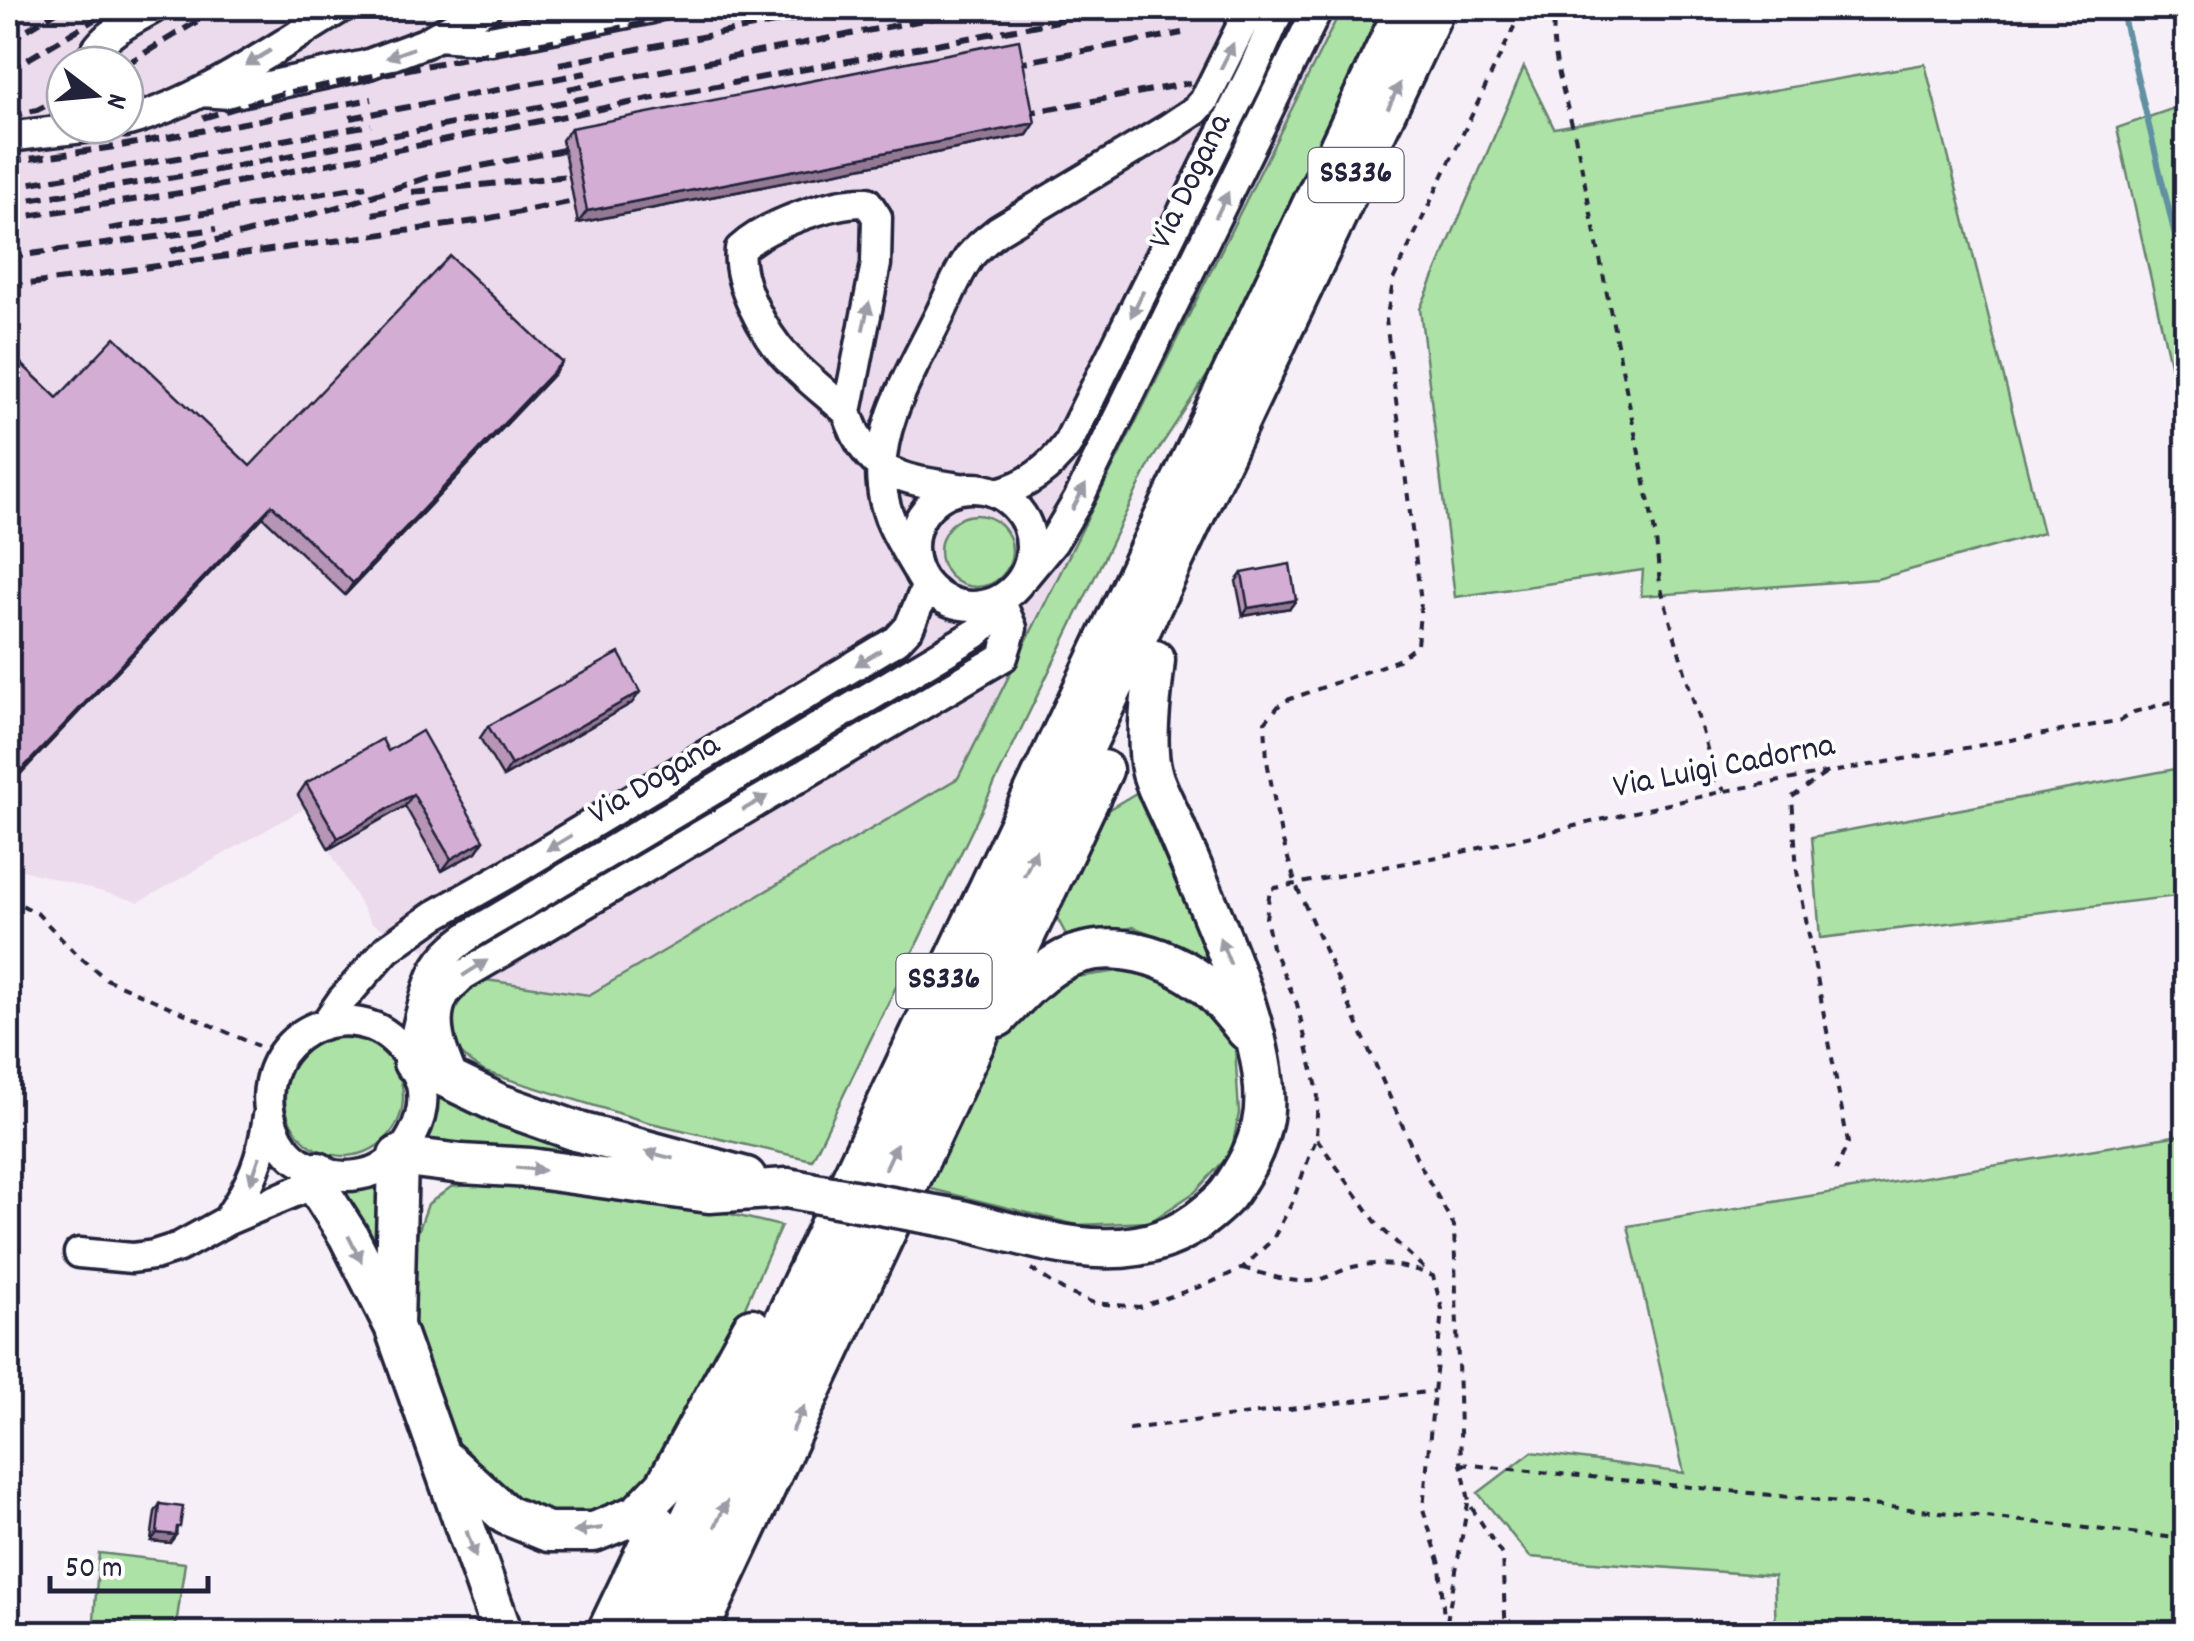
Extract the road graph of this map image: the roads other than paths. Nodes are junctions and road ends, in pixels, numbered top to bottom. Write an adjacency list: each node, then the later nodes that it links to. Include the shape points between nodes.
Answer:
1 (154, 8): 14 (street)
2 (341, 8): 16 (street, one-way to 16)
3 (486, 8): 13 (street)
4 (603, 8): 12 (street)
5 (652, 8): 12 (street)
6 (1249, 8): 24 (street, one-way to 6, via 890,419 971,256 986,240 1204,101)
7 (1296, 8): 15 (street, Via Dogana)
8 (1318, 8): 15 (street, Via Dogana)
9 (1404, 8): 22 (highway, SS336)
10 (1436, 8): 22 (highway, SS336, one-way to 10)
11 (1276, 13): 26 (street, Via Dogana, one-way to 26, via 1067,445 1047,468)
12 (578, 22): 13 (street, via 491,40)
13 (438, 36): 16 (street, one-way to 16, via 333,74 230,94)
14 (100, 45)
15 (1282, 82): 27 (street, Via Dogana, one-way to 15, via 1078,500)
16 (201, 92): 17 (street)
17 (172, 107): 18 (street); 19 (street)
18 (145, 110)
19 (145, 116)
20 (45, 133): 21 (street)
21 (8, 138)
22 (1265, 335): 30 (highway, via 1214,534); 46 (highway, via 1142,503); 50 (highway, SS336); 51 (highway, SS336, one-way to 22)
23 (847, 412): 23 (street, one-way to 23, via 876,264 877,217 867,202 793,218 754,236 740,249 738,264 768,334); 24 (street, via 854,435)
24 (881, 467): 25 (street); 28 (street, via 886,513)
25 (960, 488): 26 (street); 28 (street, Via Dogana, via 937,498 916,526 914,557)
26 (998, 492): 27 (street, via 1030,530)
27 (1024, 577): 29 (street, Via Dogana)
28 (922, 578): 29 (street, via 950,602); 32 (street, Via Dogana, one-way to 32, via 909,627 897,640 434,915 387,948)
29 (993, 602): 31 (street, one-way to 29, via 462,976 1003,657 1012,628); 35 (street, Via Dogana, via 984,626 942,656 459,943 426,990)
30 (1154, 660): 33 (highway); 34 (highway, one-way to 30, via 1152,771)
31 (444, 996): 35 (street); 36 (street, via 437,1021 440,1047)
32 (326, 1024): 35 (street, via 376,1028); 37 (street, via 292,1041 280,1056 271,1074)
33 (978, 1037): 34 (highway, via 1059,962 1098,949 1170,962 1213,991); 52 (highway, one-way to 33)
34 (1257, 1043): 41 (highway, bridge, via 1264,1119 1252,1158 1226,1197 1193,1226 1152,1245 1106,1250 1064,1244)
35 (414, 1059): 36 (highway); 38 (street, via 422,1112)
36 (455, 1082): 41 (highway, one-way to 36, via 578,1132)
37 (268, 1114): 40 (street, via 295,1159); 42 (street, one-way to 42, via 249,1188)
38 (398, 1156): 39 (highway); 40 (street, via 360,1176); 43 (highway)
39 (462, 1164): 41 (highway, one-way to 41, via 709,1192); 43 (highway, via 427,1190)
40 (318, 1172): 42 (street, via 304,1188); 45 (highway, one-way to 45, via 320,1190)
41 (787, 1188)
42 (228, 1220): 44 (street, via 154,1255)
43 (396, 1232): 45 (highway)
44 (79, 1253)
45 (394, 1326): 47 (highway)
46 (752, 1328): 47 (highway, one-way to 47, via 666,1486 638,1514 594,1532 548,1532 506,1516); 49 (highway)
47 (440, 1454): 48 (highway, one-way to 48)
48 (503, 1634)
49 (606, 1634)
50 (636, 1634)
51 (664, 1634)
52 (696, 1634)

